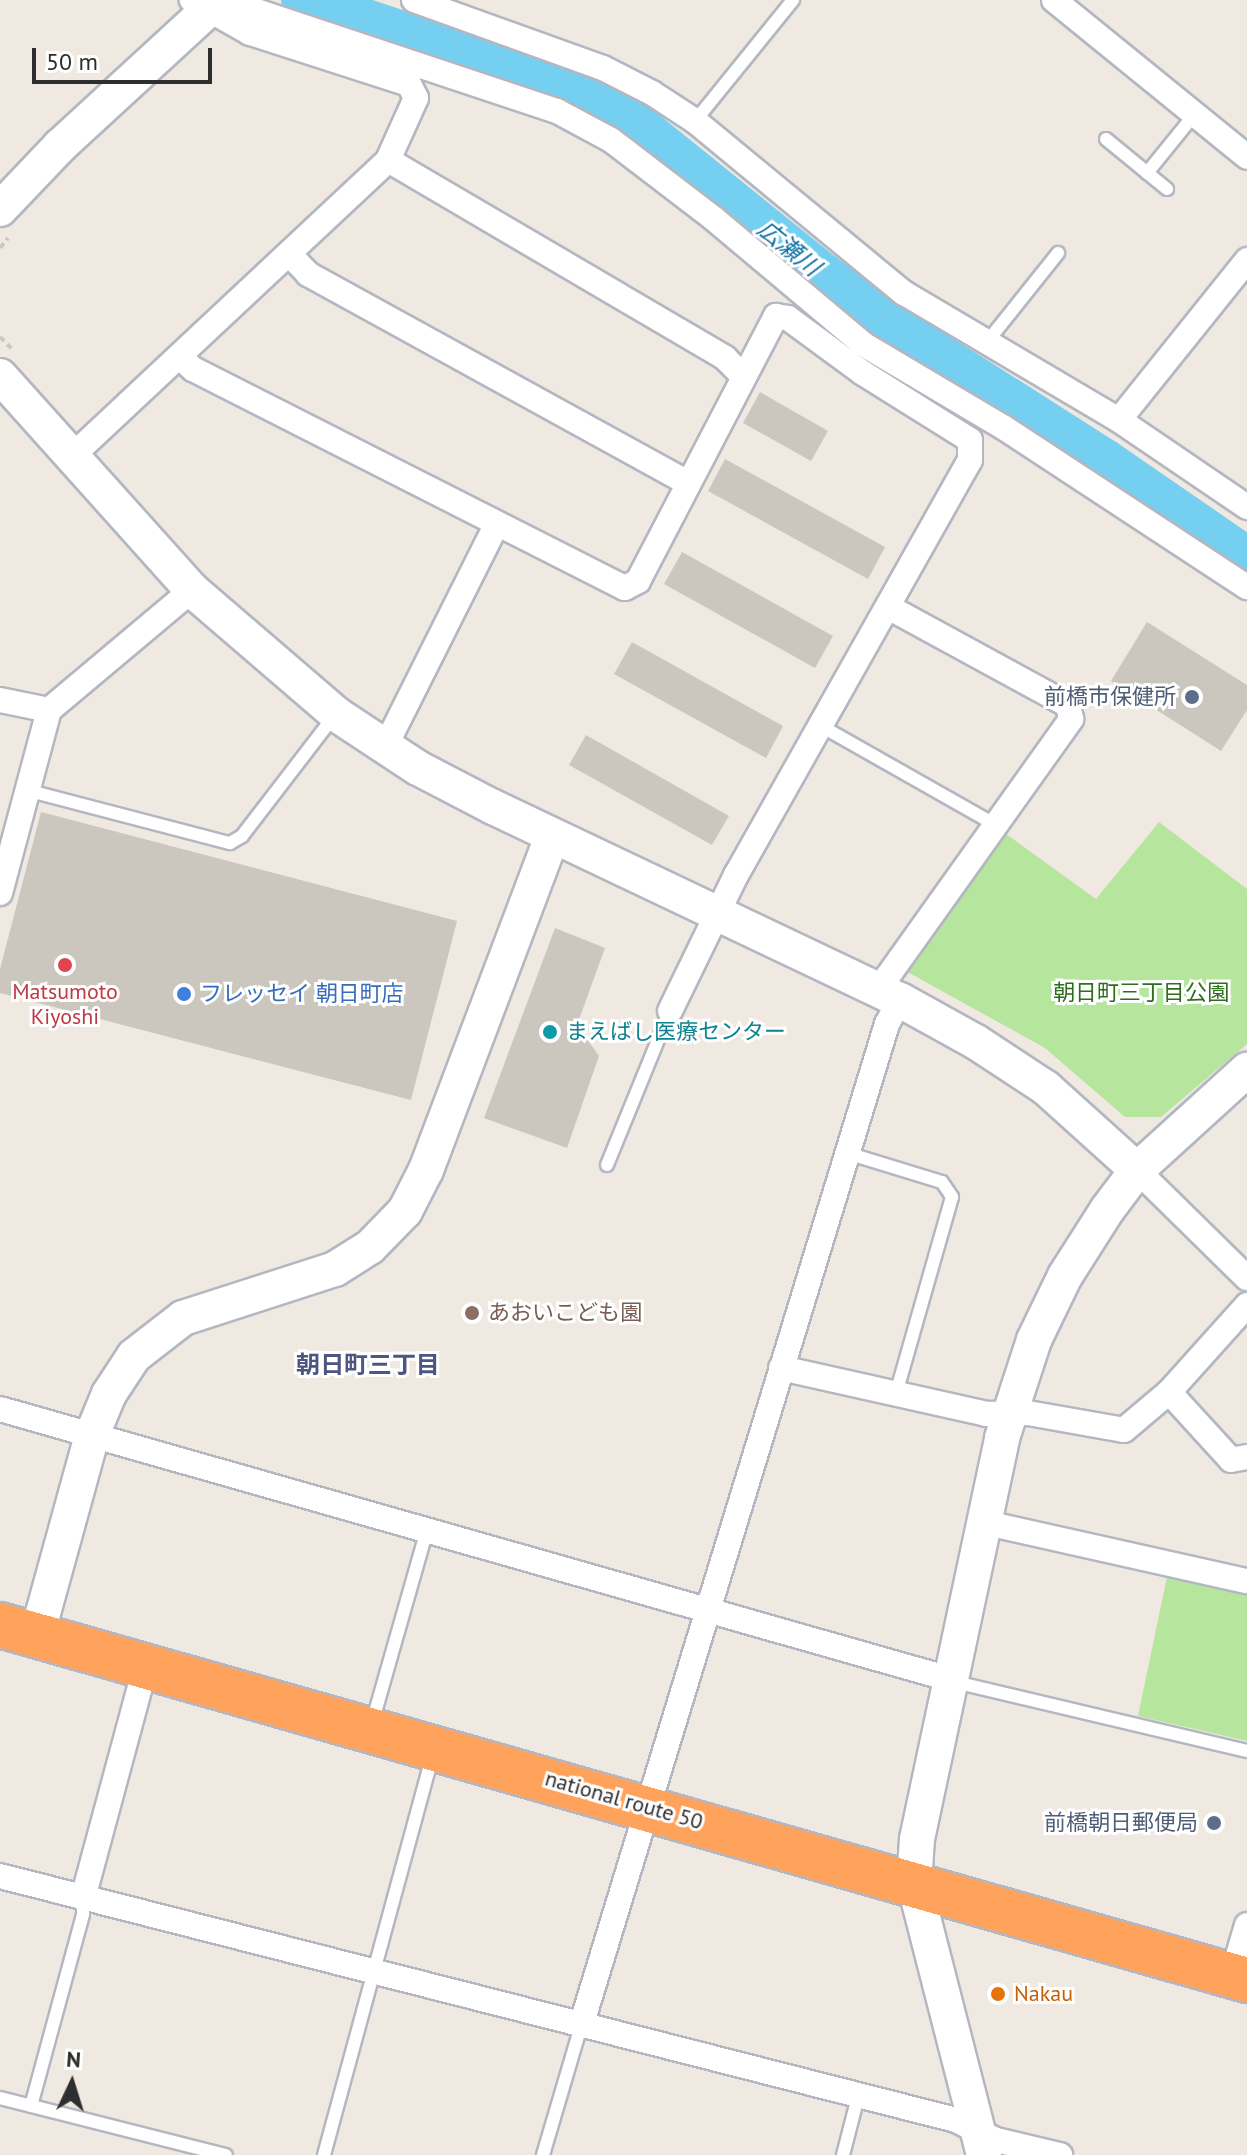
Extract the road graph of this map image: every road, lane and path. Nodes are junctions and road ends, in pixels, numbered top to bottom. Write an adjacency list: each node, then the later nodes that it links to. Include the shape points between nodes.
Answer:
1 (414, 0): 6 (street, via 603,68)
2 (793, 0): 6 (lane)
3 (1054, 0): 5 (street)
4 (215, 4): 9 (street, via 250,33 409,84 416,98); 12 (street, via 60,146); 26 (street, via 557,111 611,140 863,344 980,413)
5 (1194, 115): 8 (street); 10 (lane)
6 (695, 121): 17 (street, via 893,286)
7 (1106, 139): 10 (lane)
8 (1247, 157)
9 (388, 160): 14 (street); 20 (street, via 725,358)
10 (1147, 173): 11 (lane)
11 (1167, 189)
12 (0, 209)
13 (1058, 253): 17 (lane)
14 (289, 254): 18 (street); 23 (street, via 308,274)
15 (1247, 260): 21 (street)
16 (0, 337): 19 (path)
17 (987, 342): 21 (street)
18 (180, 357): 22 (street); 25 (street, via 193,369)
19 (10, 368): 22 (street)
20 (741, 374): 23 (street); 28 (street, via 766,326 781,315 970,440 970,460)
21 (1119, 420): 24 (street)
22 (71, 457): 27 (street)
23 (686, 482): 25 (street, via 631,587 620,587)
24 (1247, 507)
25 (496, 525): 33 (street)
26 (1247, 587)
27 (192, 590): 30 (street); 31 (street)
28 (888, 607): 32 (street); 35 (street, via 1068,705 1071,719)
29 (0, 700): 30 (street)
30 (49, 710): 34 (street)
31 (336, 714): 33 (street); 34 (lane, via 242,836 230,843)
32 (821, 726): 35 (lane); 38 (street)
33 (385, 747): 36 (street)
34 (26, 790): 37 (street)
35 (998, 826): 39 (street)
36 (552, 836): 38 (street); 52 (street, via 426,1170 405,1211 370,1247 335,1269 183,1318 134,1356 109,1394)
37 (0, 893)
38 (718, 914): 39 (street); 40 (street)
39 (889, 995): 42 (street, via 887,1024); 44 (street, via 1046,1088)
40 (670, 1011): 43 (lane)
41 (1247, 1070): 44 (street)
42 (847, 1153): 47 (street); 49 (lane, via 942,1182 952,1197)
43 (607, 1165)
44 (1137, 1170): 45 (street); 51 (street, via 1065,1276 1034,1340)
45 (1247, 1278)
46 (1247, 1305): 48 (street)
47 (781, 1368): 49 (street); 57 (street)
48 (1169, 1392): 51 (street, via 1124,1430); 53 (street, via 1231,1460)
49 (896, 1393): 51 (street, via 986,1414)
50 (0, 1409): 52 (street)
51 (1010, 1413): 54 (street)
52 (92, 1435): 55 (street); 58 (street)
53 (1247, 1457)
54 (982, 1522): 56 (street); 60 (street)
55 (427, 1530): 57 (street); 61 (lane)
56 (1247, 1581)
57 (707, 1609): 60 (street); 64 (street)
58 (18, 1630): 59 (highway, national route 50)
59 (145, 1669): 61 (highway, national route 50); 67 (street)
60 (950, 1679): 63 (lane, via 968,1689); 66 (street, via 917,1839)
61 (370, 1729): 62 (highway, national route 50)
62 (435, 1746): 64 (highway, national route 50); 69 (lane)
63 (1247, 1751)
64 (646, 1806): 66 (highway, national route 50); 71 (street)
65 (0, 1876): 67 (street)
66 (914, 1883): 70 (highway, national route 50); 75 (street)
67 (83, 1898): 69 (street); 74 (lane)
68 (1247, 1925): 70 (street)
69 (375, 1970): 71 (street); 77 (lane)
70 (1240, 1978)
71 (581, 2026): 72 (street); 78 (lane)
72 (858, 2097): 75 (street); 79 (lane)
73 (0, 2098): 74 (lane)
74 (31, 2106): 76 (lane)
75 (980, 2142): 80 (street, via 996,2140)
76 (226, 2155)
77 (324, 2155)
78 (543, 2155)
79 (843, 2155)
80 (1060, 2155)

